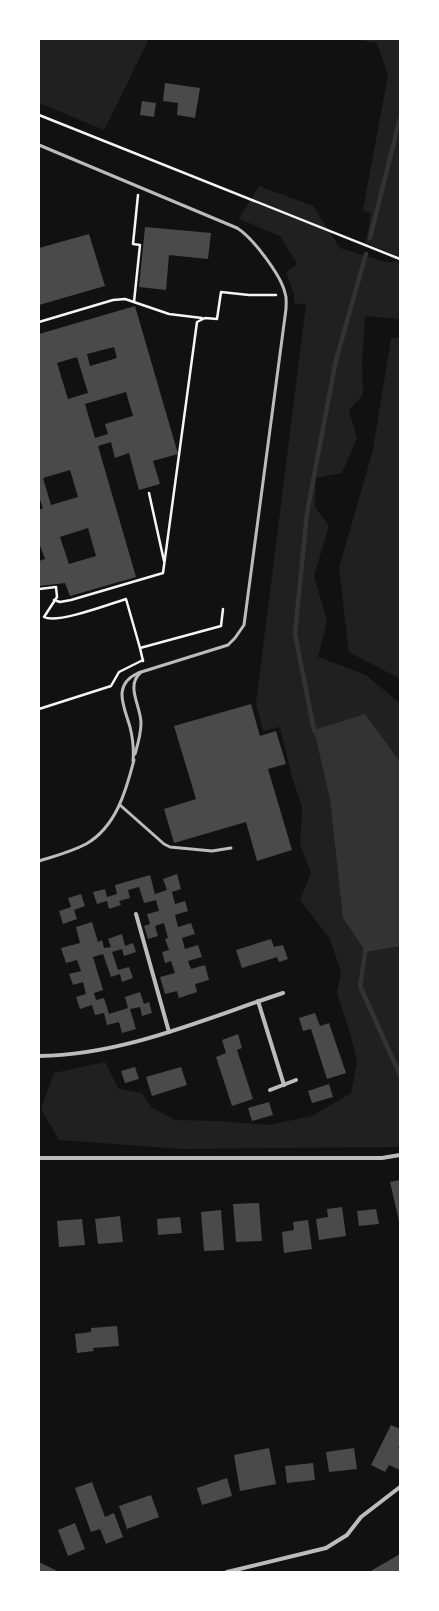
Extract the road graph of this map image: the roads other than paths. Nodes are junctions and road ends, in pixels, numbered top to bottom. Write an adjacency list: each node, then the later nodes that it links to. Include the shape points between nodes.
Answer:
1 (39, 145): 2 (lane, via 245,232 279,279 286,294 244,625 228,645)
2 (144, 671): 3 (lane, via 134,682 141,728); 3 (lane, via 129,678 122,693 132,739)
3 (133, 761): 4 (lane)
4 (120, 805): 5 (lane, via 170,847 212,851); 6 (lane, via 106,826 87,843)
5 (231, 848)
6 (39, 861)
7 (136, 914): 10 (street)
8 (283, 993): 9 (street)
9 (258, 1001): 10 (street); 13 (street)
10 (168, 1032): 11 (street, via 109,1048)
11 (39, 1056)
12 (296, 1080): 13 (street)
13 (284, 1085): 14 (street)
14 (270, 1090)
15 (400, 1155): 16 (street, via 382,1158 270,1159)
16 (39, 1158)
17 (400, 1487): 18 (street, via 362,1517 347,1535 326,1548)
18 (227, 1572)

